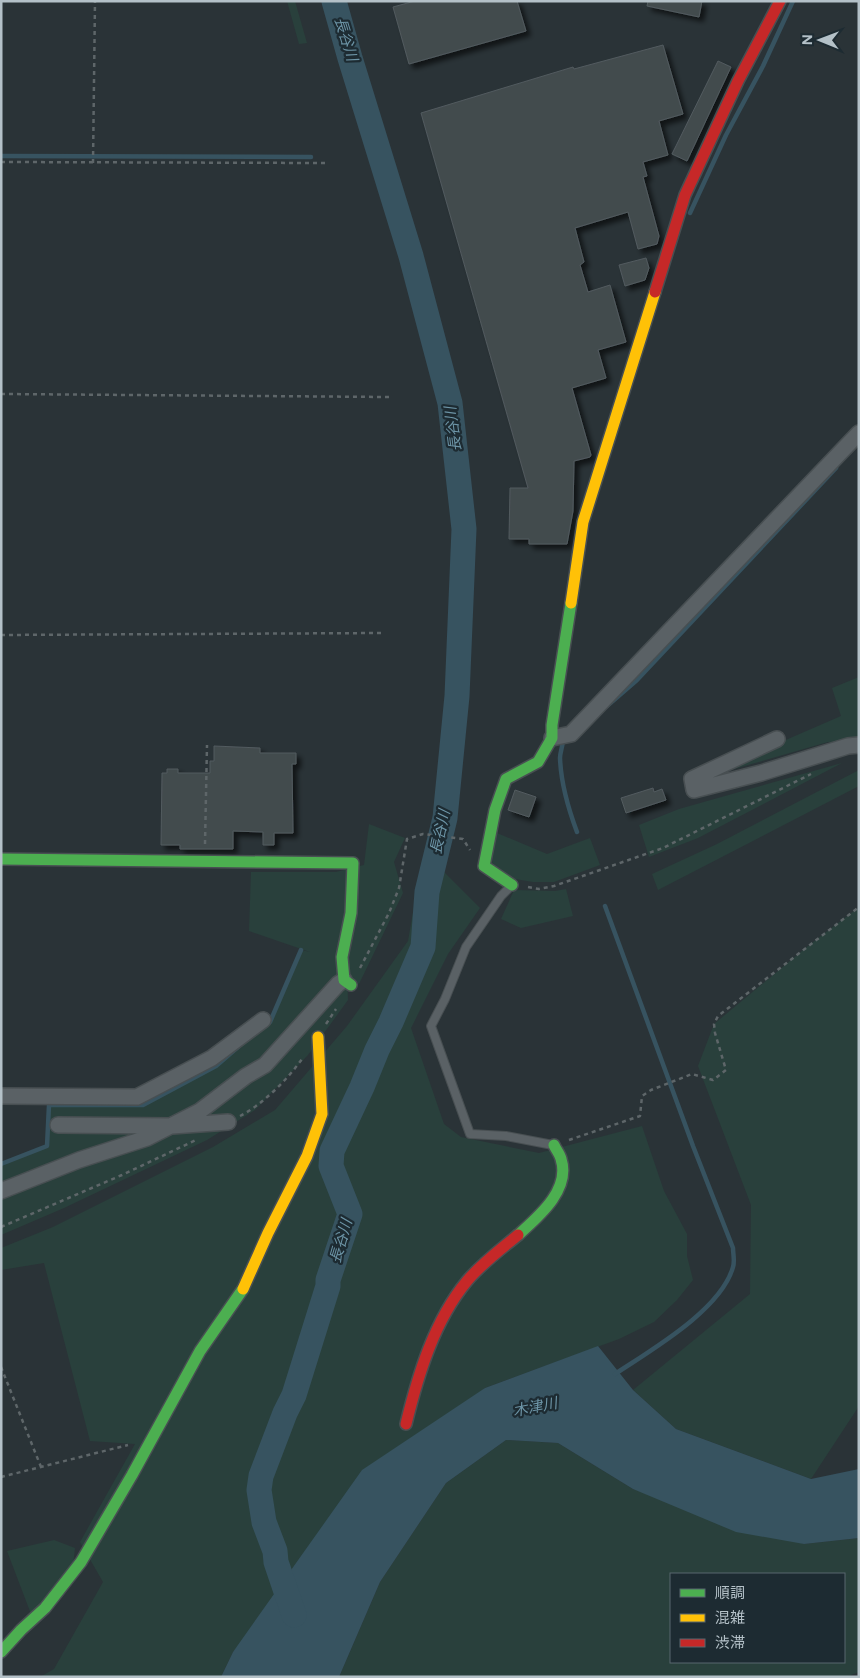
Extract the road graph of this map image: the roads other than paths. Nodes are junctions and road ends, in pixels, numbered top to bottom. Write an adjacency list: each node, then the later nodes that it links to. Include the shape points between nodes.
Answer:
1 (780, 1): 3 (street, via 738,81 685,195 583,522)
2 (859, 433): 3 (street, via 571,734)
3 (552, 738): 7 (street, via 538,762 506,779 495,810 484,866)
4 (777, 739): 5 (street, via 692,779 694,790)
5 (859, 745)
6 (1, 859): 8 (street, via 353,863 350,913 342,957)
7 (512, 885): 15 (lane, via 466,947 431,1026 470,1134 506,1136)
8 (348, 983): 14 (street, via 338,984 265,1065 200,1111)
9 (263, 1020): 11 (street, via 212,1058 137,1097)
10 (318, 1038): 18 (street, via 322,1114 307,1156 247,1283 200,1351 81,1562 45,1608)
11 (1, 1096)
12 (228, 1122): 14 (street)
13 (58, 1125): 14 (street)
14 (172, 1126): 16 (street)
15 (554, 1145): 17 (street, via 562,1162 562,1178 556,1195 529,1225 467,1281 447,1313 421,1368)
16 (1, 1191)
17 (406, 1424)
18 (1, 1652)

